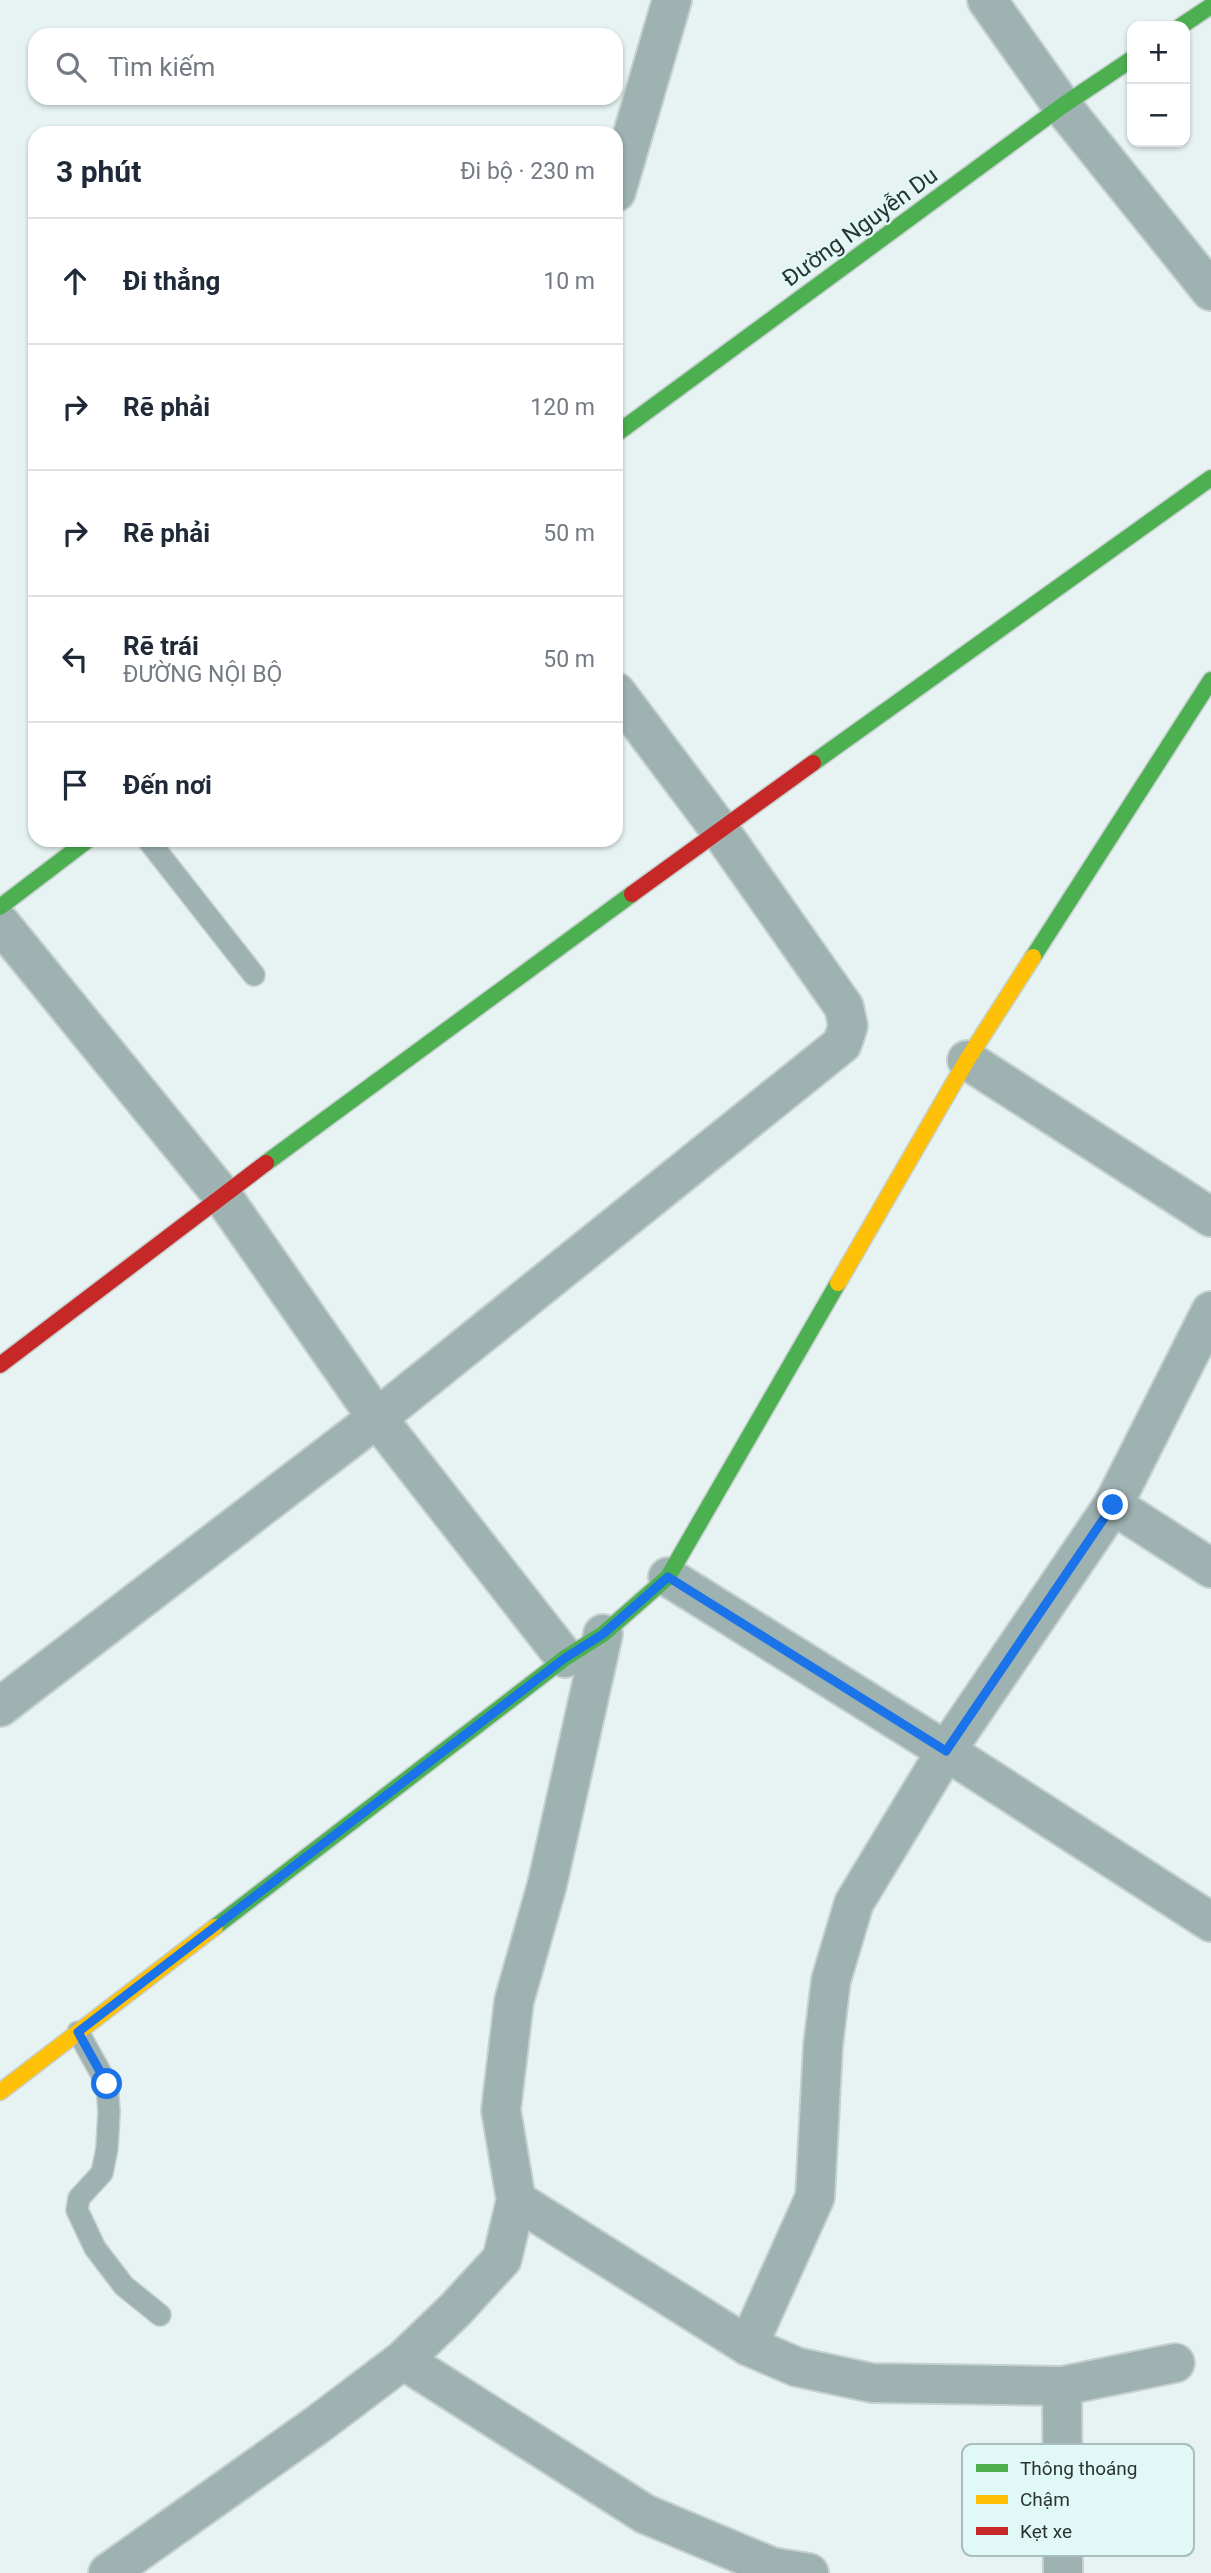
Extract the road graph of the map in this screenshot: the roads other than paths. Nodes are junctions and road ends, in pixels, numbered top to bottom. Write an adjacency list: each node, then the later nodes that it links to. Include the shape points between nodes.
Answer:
1 (672, 0): 7 (street)
2 (986, 0): 6 (street)
3 (1211, 6): 4 (street)
4 (1188, 21)
5 (1127, 62): 6 (street, Đường Nguyễn Du)
6 (1062, 106): 8 (street); 9 (street, Đường Nguyễn Du)
7 (623, 168)
8 (1211, 291)
9 (623, 429)
10 (1211, 478): 13 (street)
11 (1211, 680): 19 (street)
12 (623, 701): 13 (street)
13 (719, 829): 20 (street); 24 (street, via 844,1007 848,1026 842,1044)
14 (79, 847): 16 (street)
15 (153, 847): 18 (lane)
16 (0, 906)
17 (0, 923): 20 (street)
18 (254, 975)
19 (967, 1060): 21 (street); 27 (street)
20 (221, 1194): 23 (street); 24 (street)
21 (1211, 1217)
22 (1205, 1322): 25 (street)
23 (0, 1364)
24 (377, 1418): 29 (street); 30 (street)
25 (1113, 1505): 26 (street); 31 (street)
26 (1211, 1569)
27 (668, 1577): 28 (street); 31 (street)
28 (603, 1634): 29 (street); 35 (street, via 547,1885 514,2001 501,2110)
29 (565, 1658): 33 (street)
30 (0, 1707)
31 (946, 1751): 32 (street); 37 (street, via 854,1903 831,1980 815,2197)
32 (1211, 1922)
33 (78, 2032): 34 (street); 36 (lane, via 107,2084 109,2112 102,2174 79,2198 77,2210 95,2248 124,2286)
34 (0, 2092)
35 (516, 2200): 37 (street); 38 (street, via 502,2259)
36 (160, 2315)
37 (748, 2346): 40 (street, via 797,2367 872,2383)
38 (403, 2360): 42 (street); 43 (street, via 645,2514 772,2567)
39 (1175, 2362): 40 (street)
40 (1062, 2386): 41 (street)
41 (1062, 2444)
42 (108, 2573)
43 (809, 2573)

